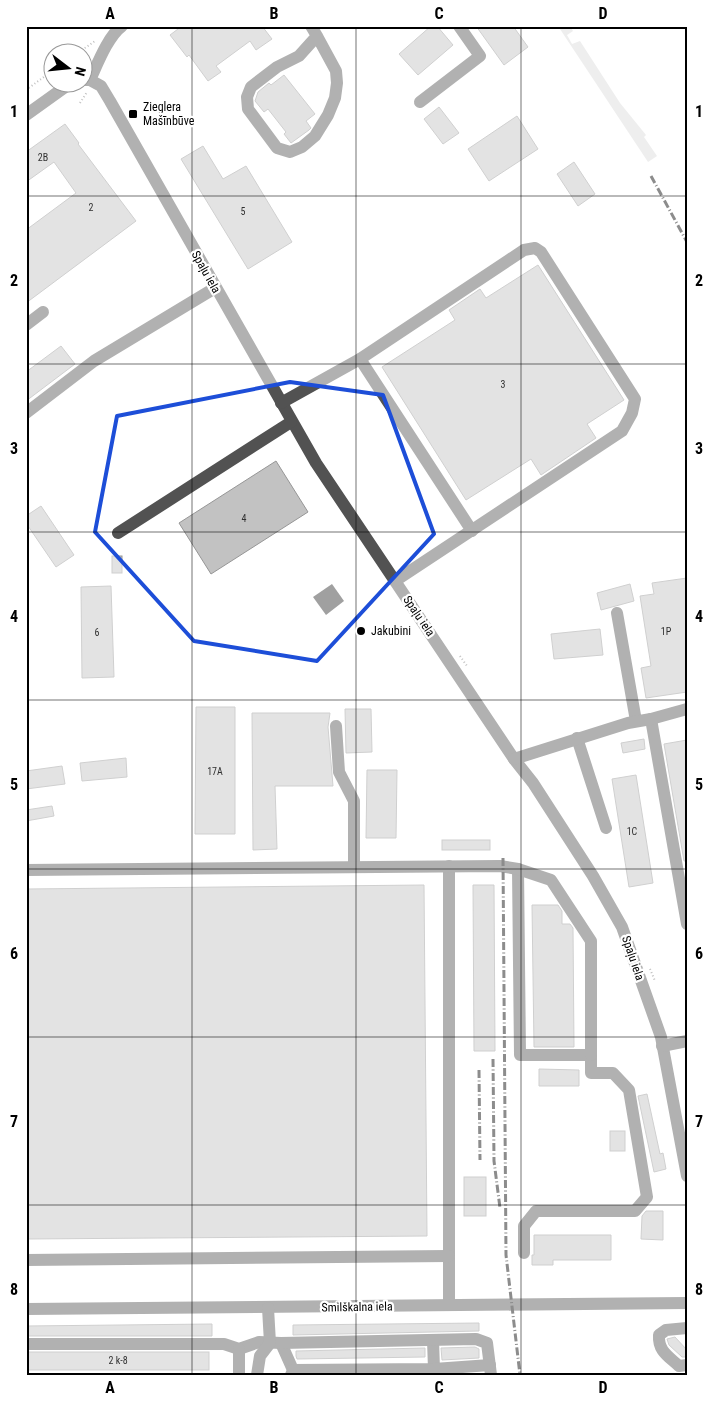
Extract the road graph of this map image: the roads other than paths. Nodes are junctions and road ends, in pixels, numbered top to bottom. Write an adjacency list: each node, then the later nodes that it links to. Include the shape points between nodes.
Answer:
1 (122, 26): 4 (street)
2 (459, 26): 7 (street, via 480,56)
3 (314, 31): 3 (street, via 336,71 338,83 328,115 315,136 290,152 277,148 248,110 247,97 251,87 277,66 299,56)
4 (92, 71)
5 (92, 82): 9 (street, Spaļu iela, via 101,86 110,101)
6 (58, 92): 8 (street)
7 (420, 102)
8 (26, 115)
9 (215, 288): 13 (street, Spaļu iela); 14 (street, via 94,362)
10 (43, 312): 11 (street)
11 (26, 325)
12 (360, 359): 13 (street); 16 (street); 16 (street, via 524,250 535,248 542,252 635,399 632,413 622,431)
13 (281, 403): 15 (street, Spaļu iela)
14 (26, 413)
15 (291, 422): 17 (street); 18 (street, Spaļu iela)
16 (472, 531): 18 (street)
17 (118, 533)
18 (395, 580): 25 (street, Spaļu iela)
19 (617, 613): 22 (street)
20 (687, 709): 21 (street)
21 (651, 719): 22 (street); 31 (street)
22 (636, 721): 24 (street)
23 (336, 726): 28 (street, via 339,772 354,801)
24 (577, 738): 25 (street); 26 (street)
25 (514, 759): 33 (street, Spaļu iela, via 593,876 622,927)
26 (606, 828)
27 (449, 866): 28 (street); 29 (street); 37 (street)
28 (354, 867): 30 (street)
29 (518, 868): 34 (street, via 551,880 591,941); 34 (street, via 520,1055)
30 (26, 870)
31 (687, 924)
32 (687, 1042): 33 (street)
33 (662, 1046): 35 (street, Spaļu iela)
34 (591, 1055): 36 (street, via 591,1073 613,1073 630,1090 647,1196 635,1211 536,1211 524,1226)
35 (687, 1176)
36 (524, 1253)
37 (449, 1256): 38 (street); 40 (street)
38 (26, 1260)
39 (687, 1303): 40 (street, Smilškalna iela)
40 (449, 1306): 41 (street, Smilškalna iela)
41 (268, 1308): 42 (street, Smilškalna iela); 45 (street)
42 (26, 1310)
43 (687, 1328): 48 (street, via 666,1330 659,1335 658,1345 679,1366)
44 (433, 1340): 45 (street); 49 (street); 50 (street, via 486,1343)
45 (276, 1343): 47 (street, via 260,1342); 51 (street); 53 (street, via 260,1356)
46 (26, 1344): 47 (street, via 224,1344)
47 (239, 1349): 52 (street)
48 (687, 1365)
49 (434, 1369): 50 (street); 51 (street)
50 (491, 1370)
51 (292, 1372)
52 (240, 1375)
53 (257, 1375)

